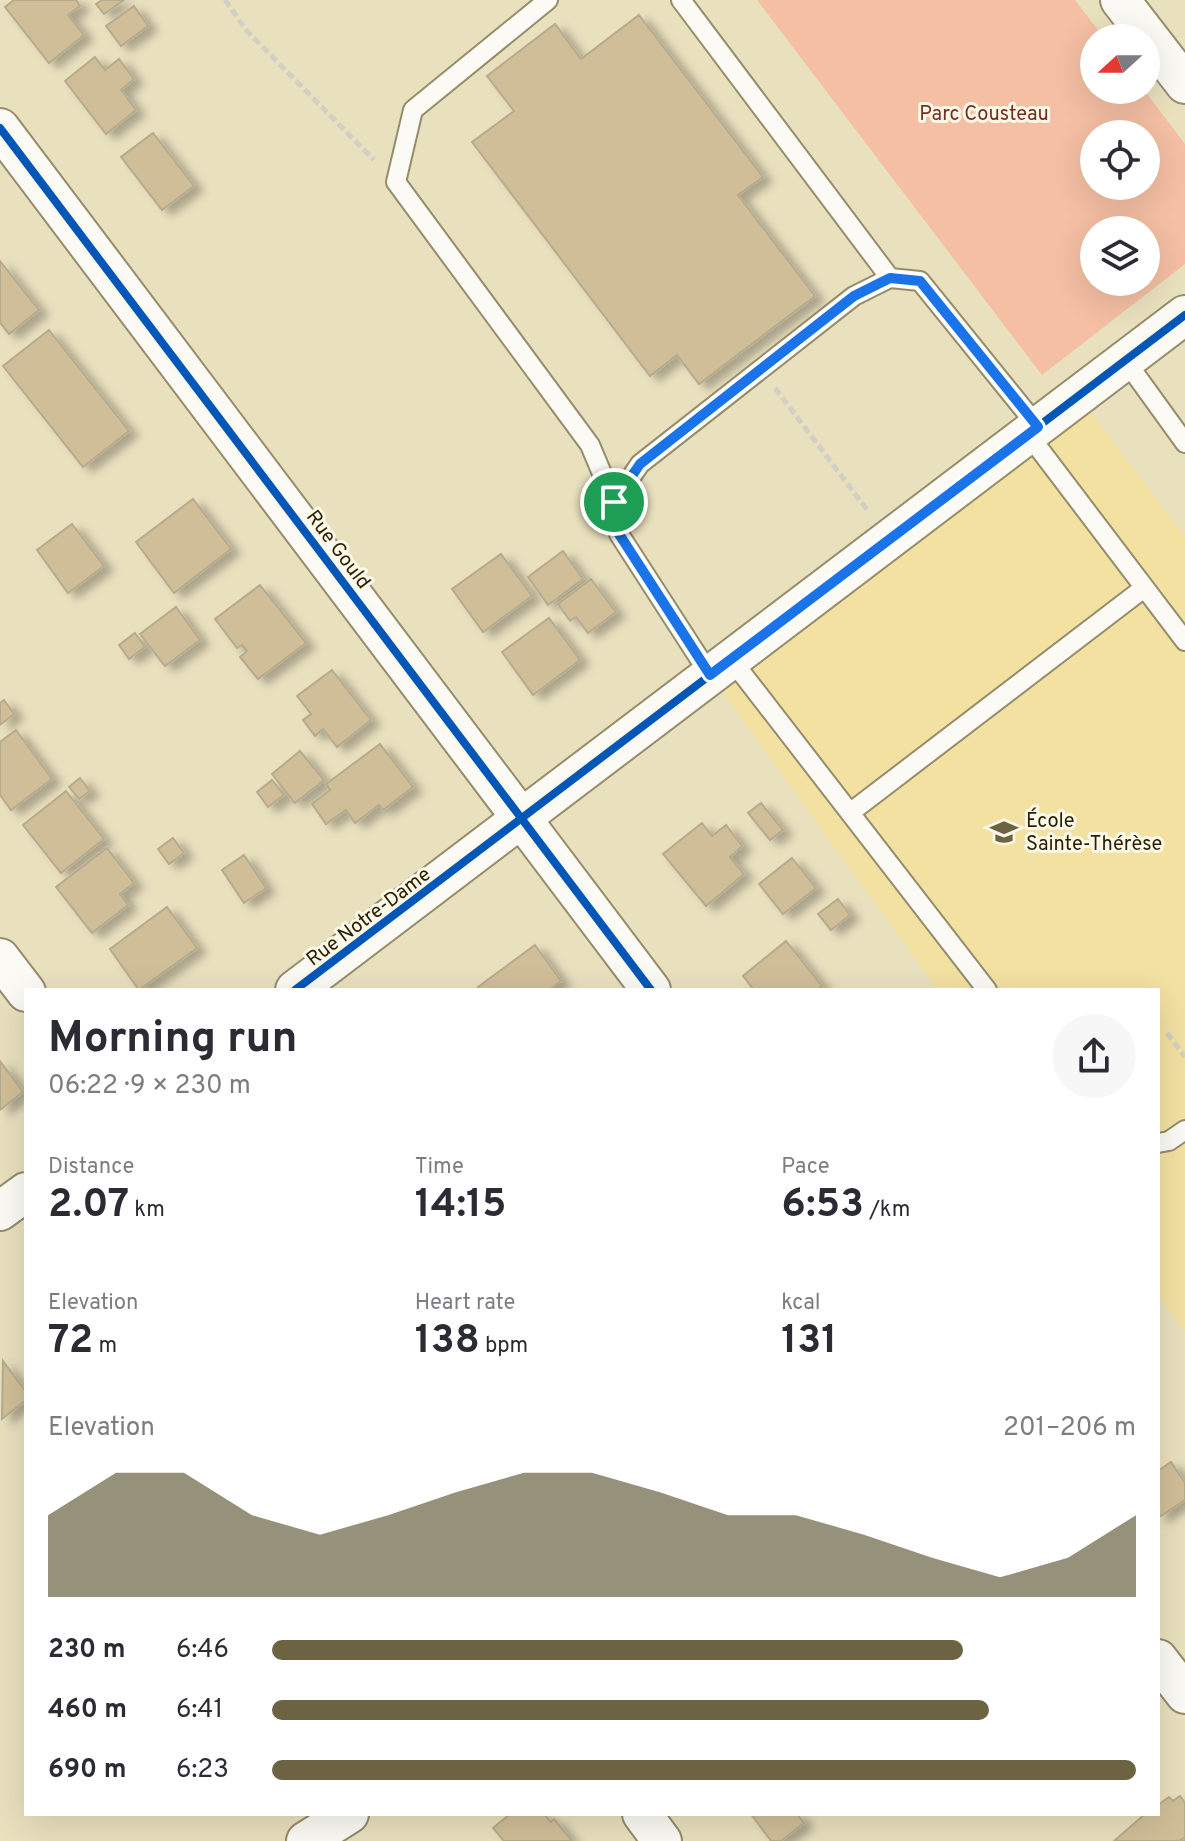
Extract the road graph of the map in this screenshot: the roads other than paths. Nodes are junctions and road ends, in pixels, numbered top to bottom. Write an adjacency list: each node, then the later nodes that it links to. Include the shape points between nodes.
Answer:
1 (548, 0): 11 (lane, via 413,110 396,182 590,445)
2 (681, 0): 6 (lane)
3 (1120, 0): 4 (street)
4 (1185, 84)
5 (0, 128): 16 (street, Rue Gould)
6 (890, 278): 9 (lane, via 920,281); 11 (lane, via 854,296 640,464)
7 (1185, 315): 8 (street, Rue Notre-Dame)
8 (1125, 360): 9 (street, Rue Notre-Dame); 10 (lane)
9 (1033, 430): 12 (lane); 14 (street, Rue Notre-Dame)
10 (1185, 443)
11 (614, 502): 14 (lane, via 619,534)
12 (1144, 588): 13 (lane); 15 (lane)
13 (1185, 641)
14 (720, 667): 15 (lane); 16 (street, Rue Notre-Dame)
15 (851, 812): 20 (lane)
16 (523, 820): 18 (street, Rue Notre-Dame); 19 (street, Rue Gould)
17 (0, 958): 21 (street)
18 (298, 988)
19 (649, 988)
20 (985, 988)
21 (24, 989)
22 (1185, 1130): 23 (lane)
23 (1160, 1143)
24 (24, 1193): 25 (street)
25 (0, 1211)
26 (1160, 1662): 27 (street)
27 (1185, 1694)
28 (346, 1816): 30 (street)
29 (643, 1816): 31 (street)
30 (306, 1841)
31 (662, 1841)

